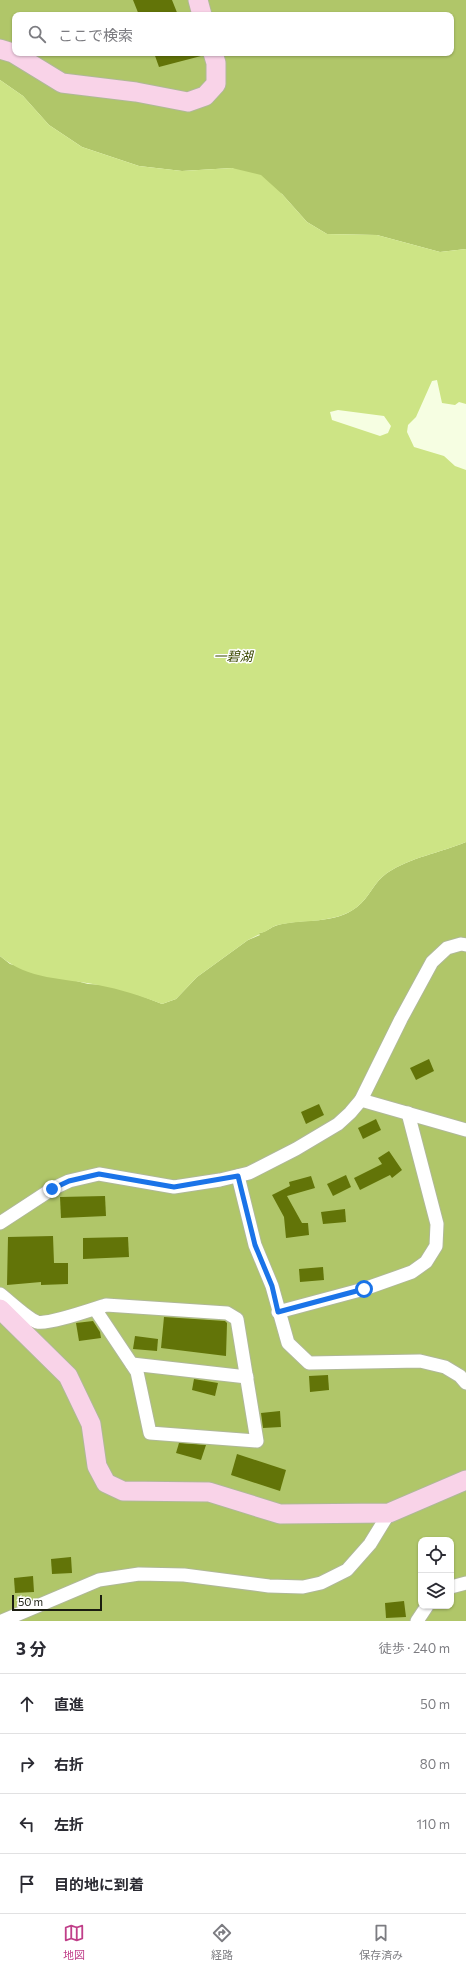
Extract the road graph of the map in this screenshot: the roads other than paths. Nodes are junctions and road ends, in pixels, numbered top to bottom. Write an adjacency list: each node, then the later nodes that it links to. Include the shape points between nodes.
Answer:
1 (198, 0): 2 (street)
2 (201, 12)
3 (0, 49): 4 (street)
4 (12, 53)
5 (18, 56): 6 (street, via 62,83 136,92 188,102 205,96 216,84)
6 (214, 56)
7 (466, 945): 8 (street, via 447,948 432,962 400,1019)
8 (361, 1100): 9 (street); 11 (street, via 338,1124 249,1173)
9 (408, 1113): 10 (street); 16 (street, via 436,1224 436,1246 426,1262 412,1272 364,1289)
10 (466, 1130)
11 (238, 1176): 12 (street, via 174,1187 99,1174 69,1181 52,1189); 16 (street, via 255,1245 272,1286)
12 (0, 1223)
13 (0, 1294): 14 (street, via 37,1322 45,1323)
14 (95, 1308): 17 (street); 18 (street, via 106,1305 227,1313 237,1319)
15 (0, 1309): 21 (street, via 68,1376 91,1424 97,1466 106,1483 123,1491 209,1492 280,1514)
16 (278, 1312): 19 (street, via 288,1343 309,1363 420,1361 445,1367)
17 (132, 1364): 18 (street); 18 (street, via 137,1372 150,1433 257,1441)
18 (247, 1377)
19 (466, 1383)
20 (466, 1480): 21 (street)
21 (389, 1513): 25 (street, via 370,1544 347,1570 321,1583 303,1587 268,1586 184,1575 139,1574 99,1580)
22 (466, 1583): 23 (street)
23 (454, 1586)
24 (425, 1609): 26 (street)
25 (11, 1619)
26 (417, 1621)

